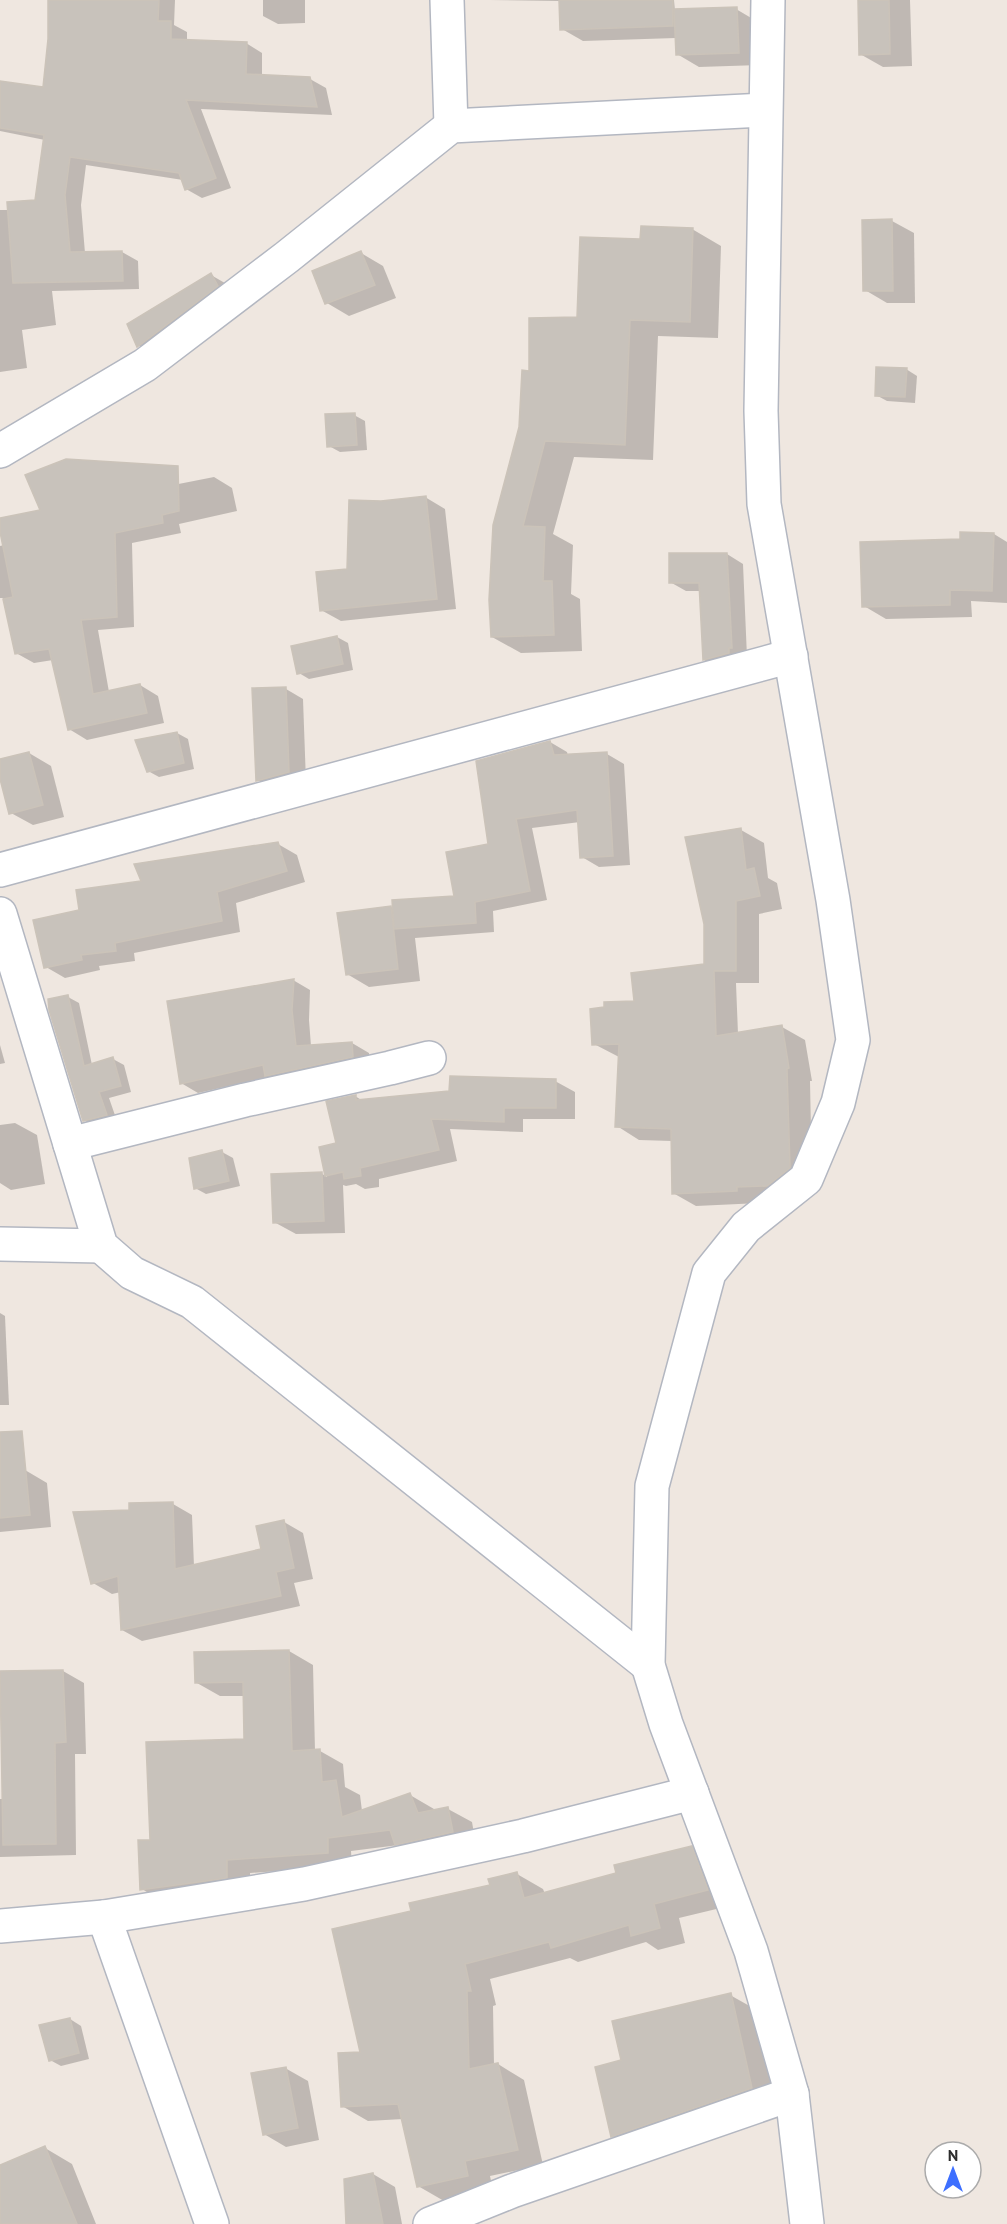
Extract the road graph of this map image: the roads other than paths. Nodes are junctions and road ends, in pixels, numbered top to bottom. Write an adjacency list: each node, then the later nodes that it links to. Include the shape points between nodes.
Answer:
1 (447, 0): 4 (street)
2 (768, 0): 3 (street)
3 (765, 110): 4 (street); 6 (street, via 761,411 764,504)
4 (451, 126): 5 (street, via 144,365)
5 (0, 451)
6 (790, 656): 7 (street); 13 (street, via 853,1040 838,1103 806,1179 746,1227 709,1273 652,1486)
7 (0, 870)
8 (0, 914): 10 (street)
9 (429, 1058): 10 (street)
10 (70, 1144): 12 (street)
11 (0, 1244): 12 (street)
12 (100, 1246): 13 (street, via 132,1273 192,1302)
13 (648, 1665): 14 (street)
14 (692, 1793): 15 (street, via 524,1836 304,1884); 17 (street, via 751,1951)
15 (104, 1917): 16 (street); 18 (street)
16 (0, 1926)
17 (792, 2094): 19 (street, via 512,2191); 20 (street)
18 (212, 2224)
19 (430, 2224)
20 (807, 2224)

